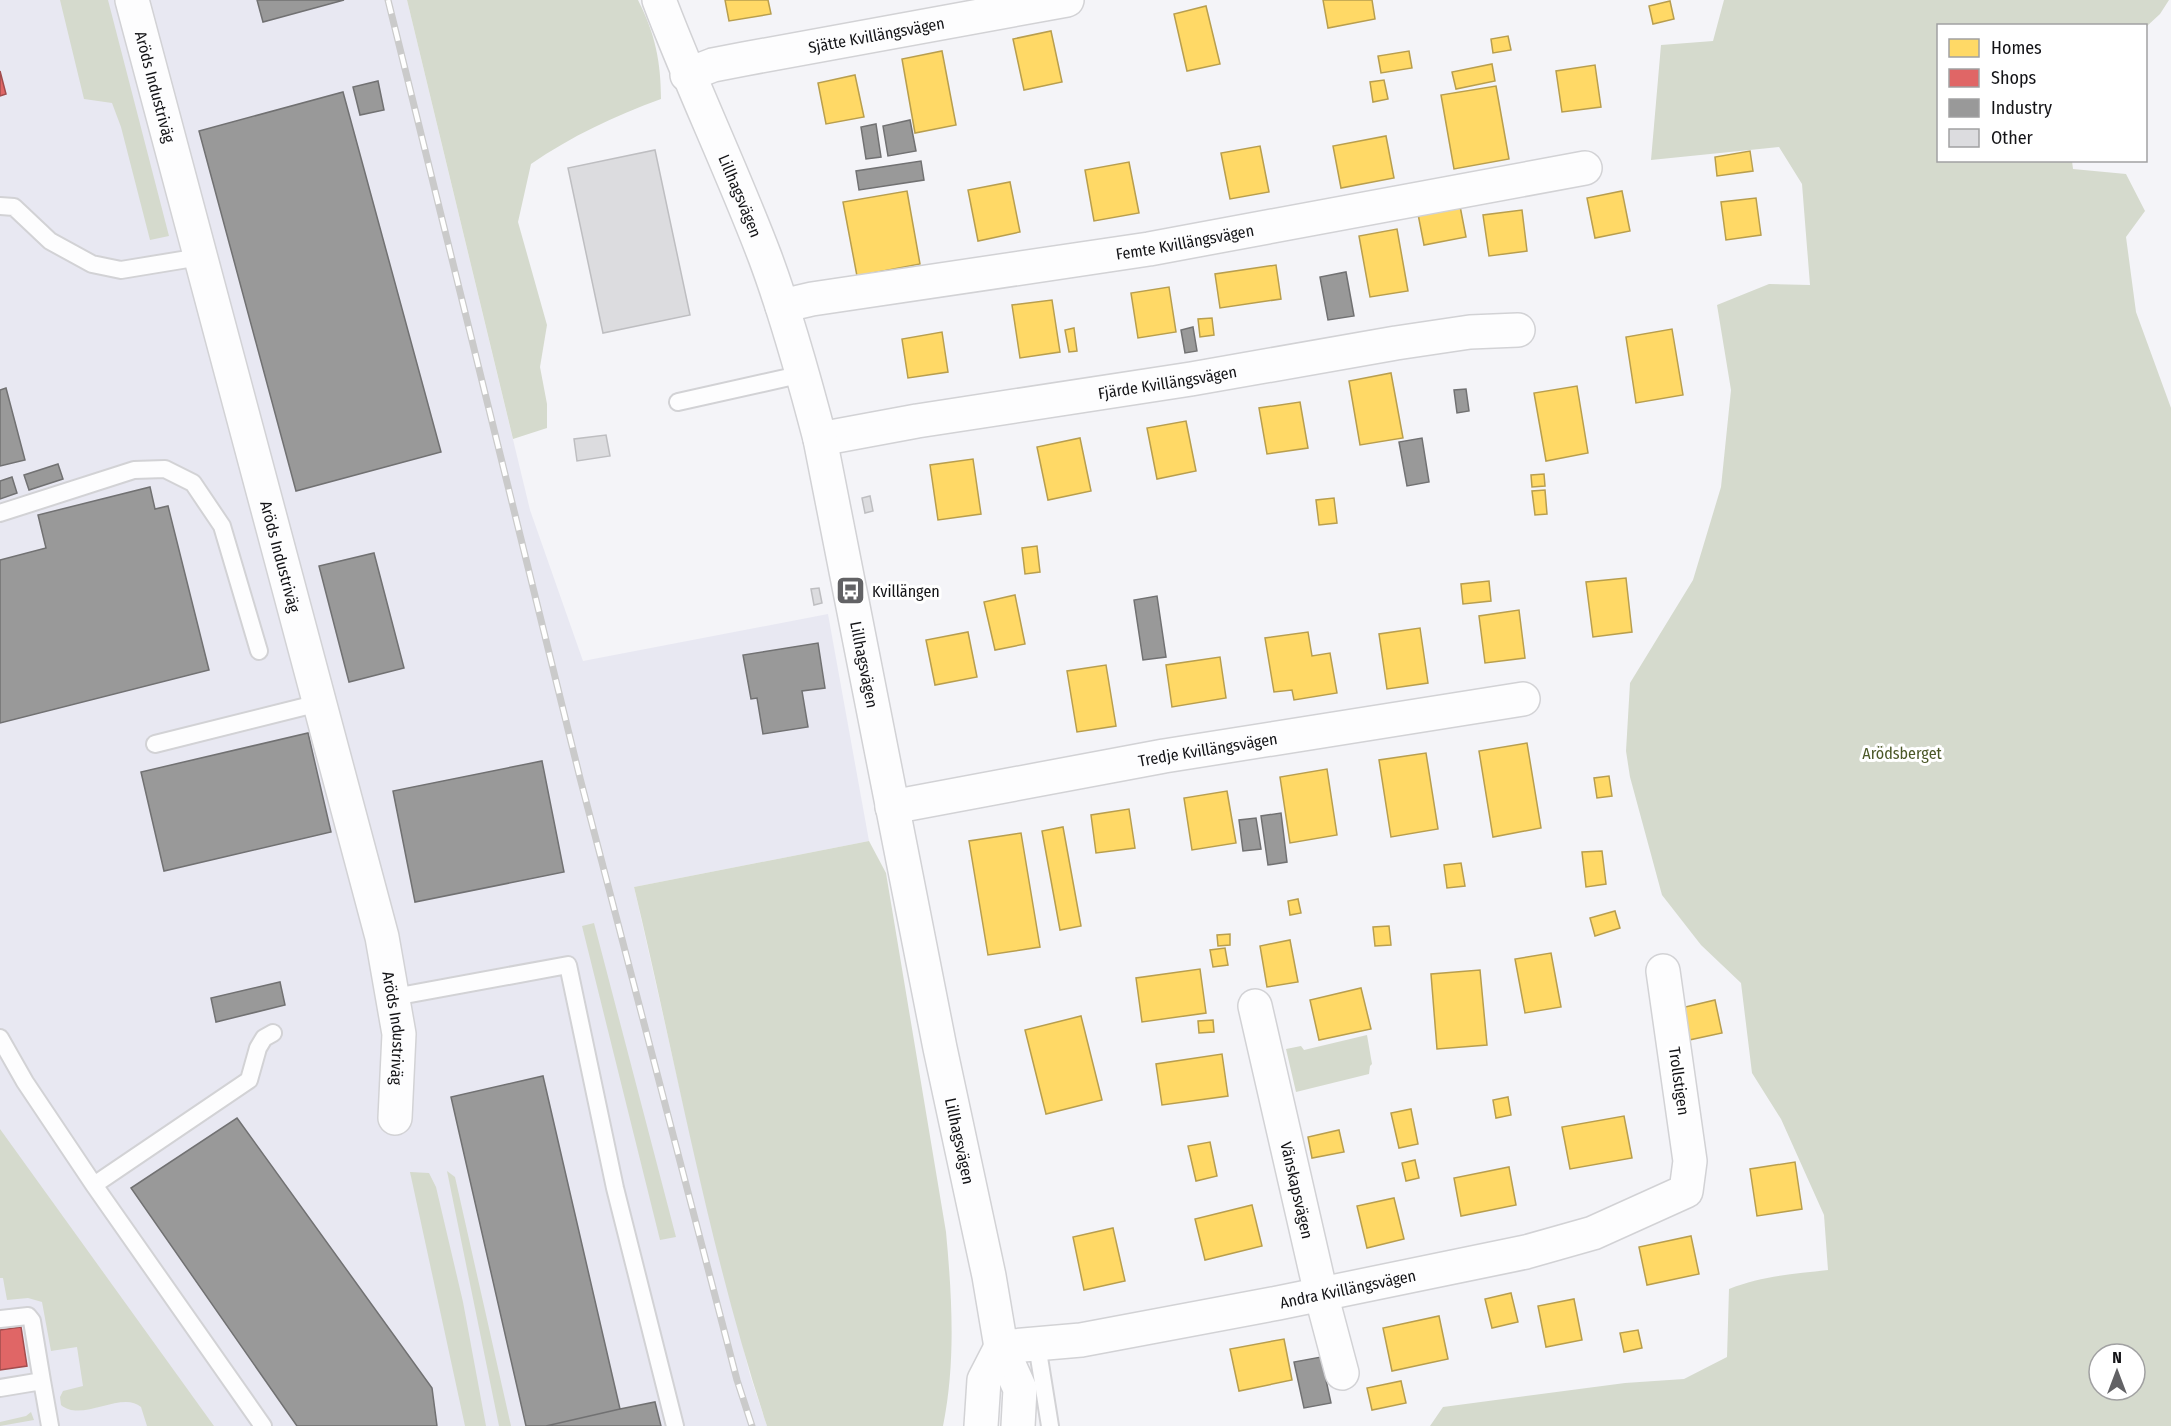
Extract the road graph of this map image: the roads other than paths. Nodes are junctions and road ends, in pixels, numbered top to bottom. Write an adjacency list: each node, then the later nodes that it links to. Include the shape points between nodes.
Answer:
1 (132, 0): 7 (street, Aröds Industriväg)
2 (659, 0): 4 (street, Lillhagsvägen)
3 (1067, 0): 4 (street, Sjätte Kvillängsvägen, via 713,65)
4 (687, 75): 8 (street, Lillhagsvägen)
5 (1585, 168): 8 (street, Femte Kvillängsvägen, via 1149,249)
6 (0, 206): 7 (lane, via 14,207 50,241 92,264 121,270)
7 (200, 257): 16 (street, Aröds Industriväg)
8 (782, 306): 10 (street, Lillhagsvägen)
9 (1518, 330): 12 (street, Fjärde Kvillängsvägen, via 1470,332 1396,343)
10 (803, 374): 11 (lane); 12 (street, Lillhagsvägen)
11 (678, 402)
12 (820, 439): 18 (street, Lillhagsvägen)
13 (0, 513): 14 (lane, via 134,470 165,469 193,483 222,526)
14 (259, 651)
15 (1523, 699): 18 (street, Tredje Kvillängsvägen, via 1174,755)
16 (319, 703): 17 (lane); 20 (street, Aröds Industriväg, via 382,937)
17 (155, 744)
18 (892, 807): 31 (street, Lillhagsvägen)
19 (1663, 971): 27 (street, Trollstigen, via 1690,1161)
20 (394, 997): 25 (street, Aröds Industriväg, via 399,1034); 37 (lane, via 568,965 615,1188)
21 (1255, 1006): 28 (street, Vänskapsvägen)
22 (273, 1033): 26 (lane, via 258,1048 249,1080)
23 (0, 1038): 24 (lane)
24 (4, 1059): 26 (lane)
25 (395, 1118)
26 (94, 1185): 36 (lane)
27 (1686, 1191): 28 (street, Andra Kvillängsvägen, via 1593,1233 1526,1252)
28 (1321, 1294): 30 (street, Andra Kvillängsvägen); 32 (street, Vänskapsvägen)
29 (0, 1319): 33 (lane, via 22,1315 32,1321)
30 (1038, 1345): 31 (street, Andra Kvillängsvägen); 40 (lane)
31 (1001, 1347): 38 (street, via 984,1380); 39 (street, Lillhagsvägen, via 1020,1389)
32 (1342, 1373)
33 (42, 1381): 34 (lane); 35 (lane)
34 (0, 1388)
35 (50, 1426)
36 (263, 1426)
37 (675, 1426)
38 (981, 1426)
39 (1018, 1426)
40 (1050, 1426)

